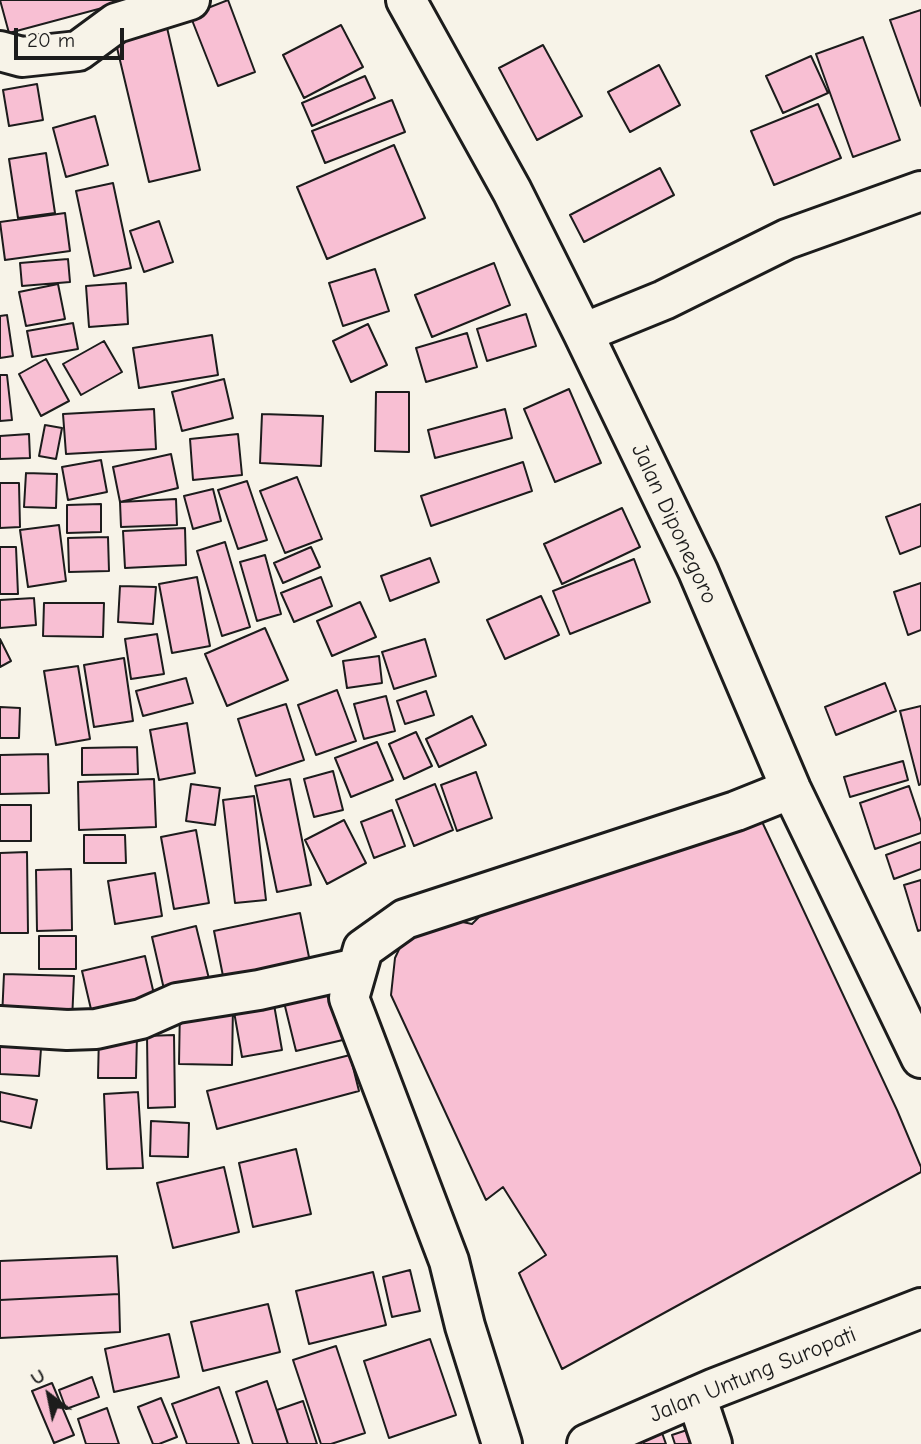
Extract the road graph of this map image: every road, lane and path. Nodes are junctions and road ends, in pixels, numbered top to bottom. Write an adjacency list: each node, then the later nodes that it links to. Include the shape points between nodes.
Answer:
1 (190, 0): 3 (street, via 116,23 78,51 22,57)
2 (406, 0): 5 (street, Jalan Diponegoro, via 512,191)
3 (0, 51)
4 (921, 191): 5 (street, via 787,239 664,300)
5 (583, 333): 6 (street, Jalan Diponegoro, via 698,571)
6 (791, 789): 7 (street, via 405,919 363,949); 9 (street, Jalan Diponegoro)
7 (358, 968): 8 (street, via 177,1003 141,1019 96,1028); 12 (street, via 349,998 449,1261)
8 (0, 1027)
9 (921, 1058)
10 (921, 1308): 11 (street, Jalan Untung Suropati)
11 (696, 1396): 13 (street, Jalan Untung Suropati); 14 (street)
12 (502, 1444)
13 (587, 1444)
14 (712, 1444)

